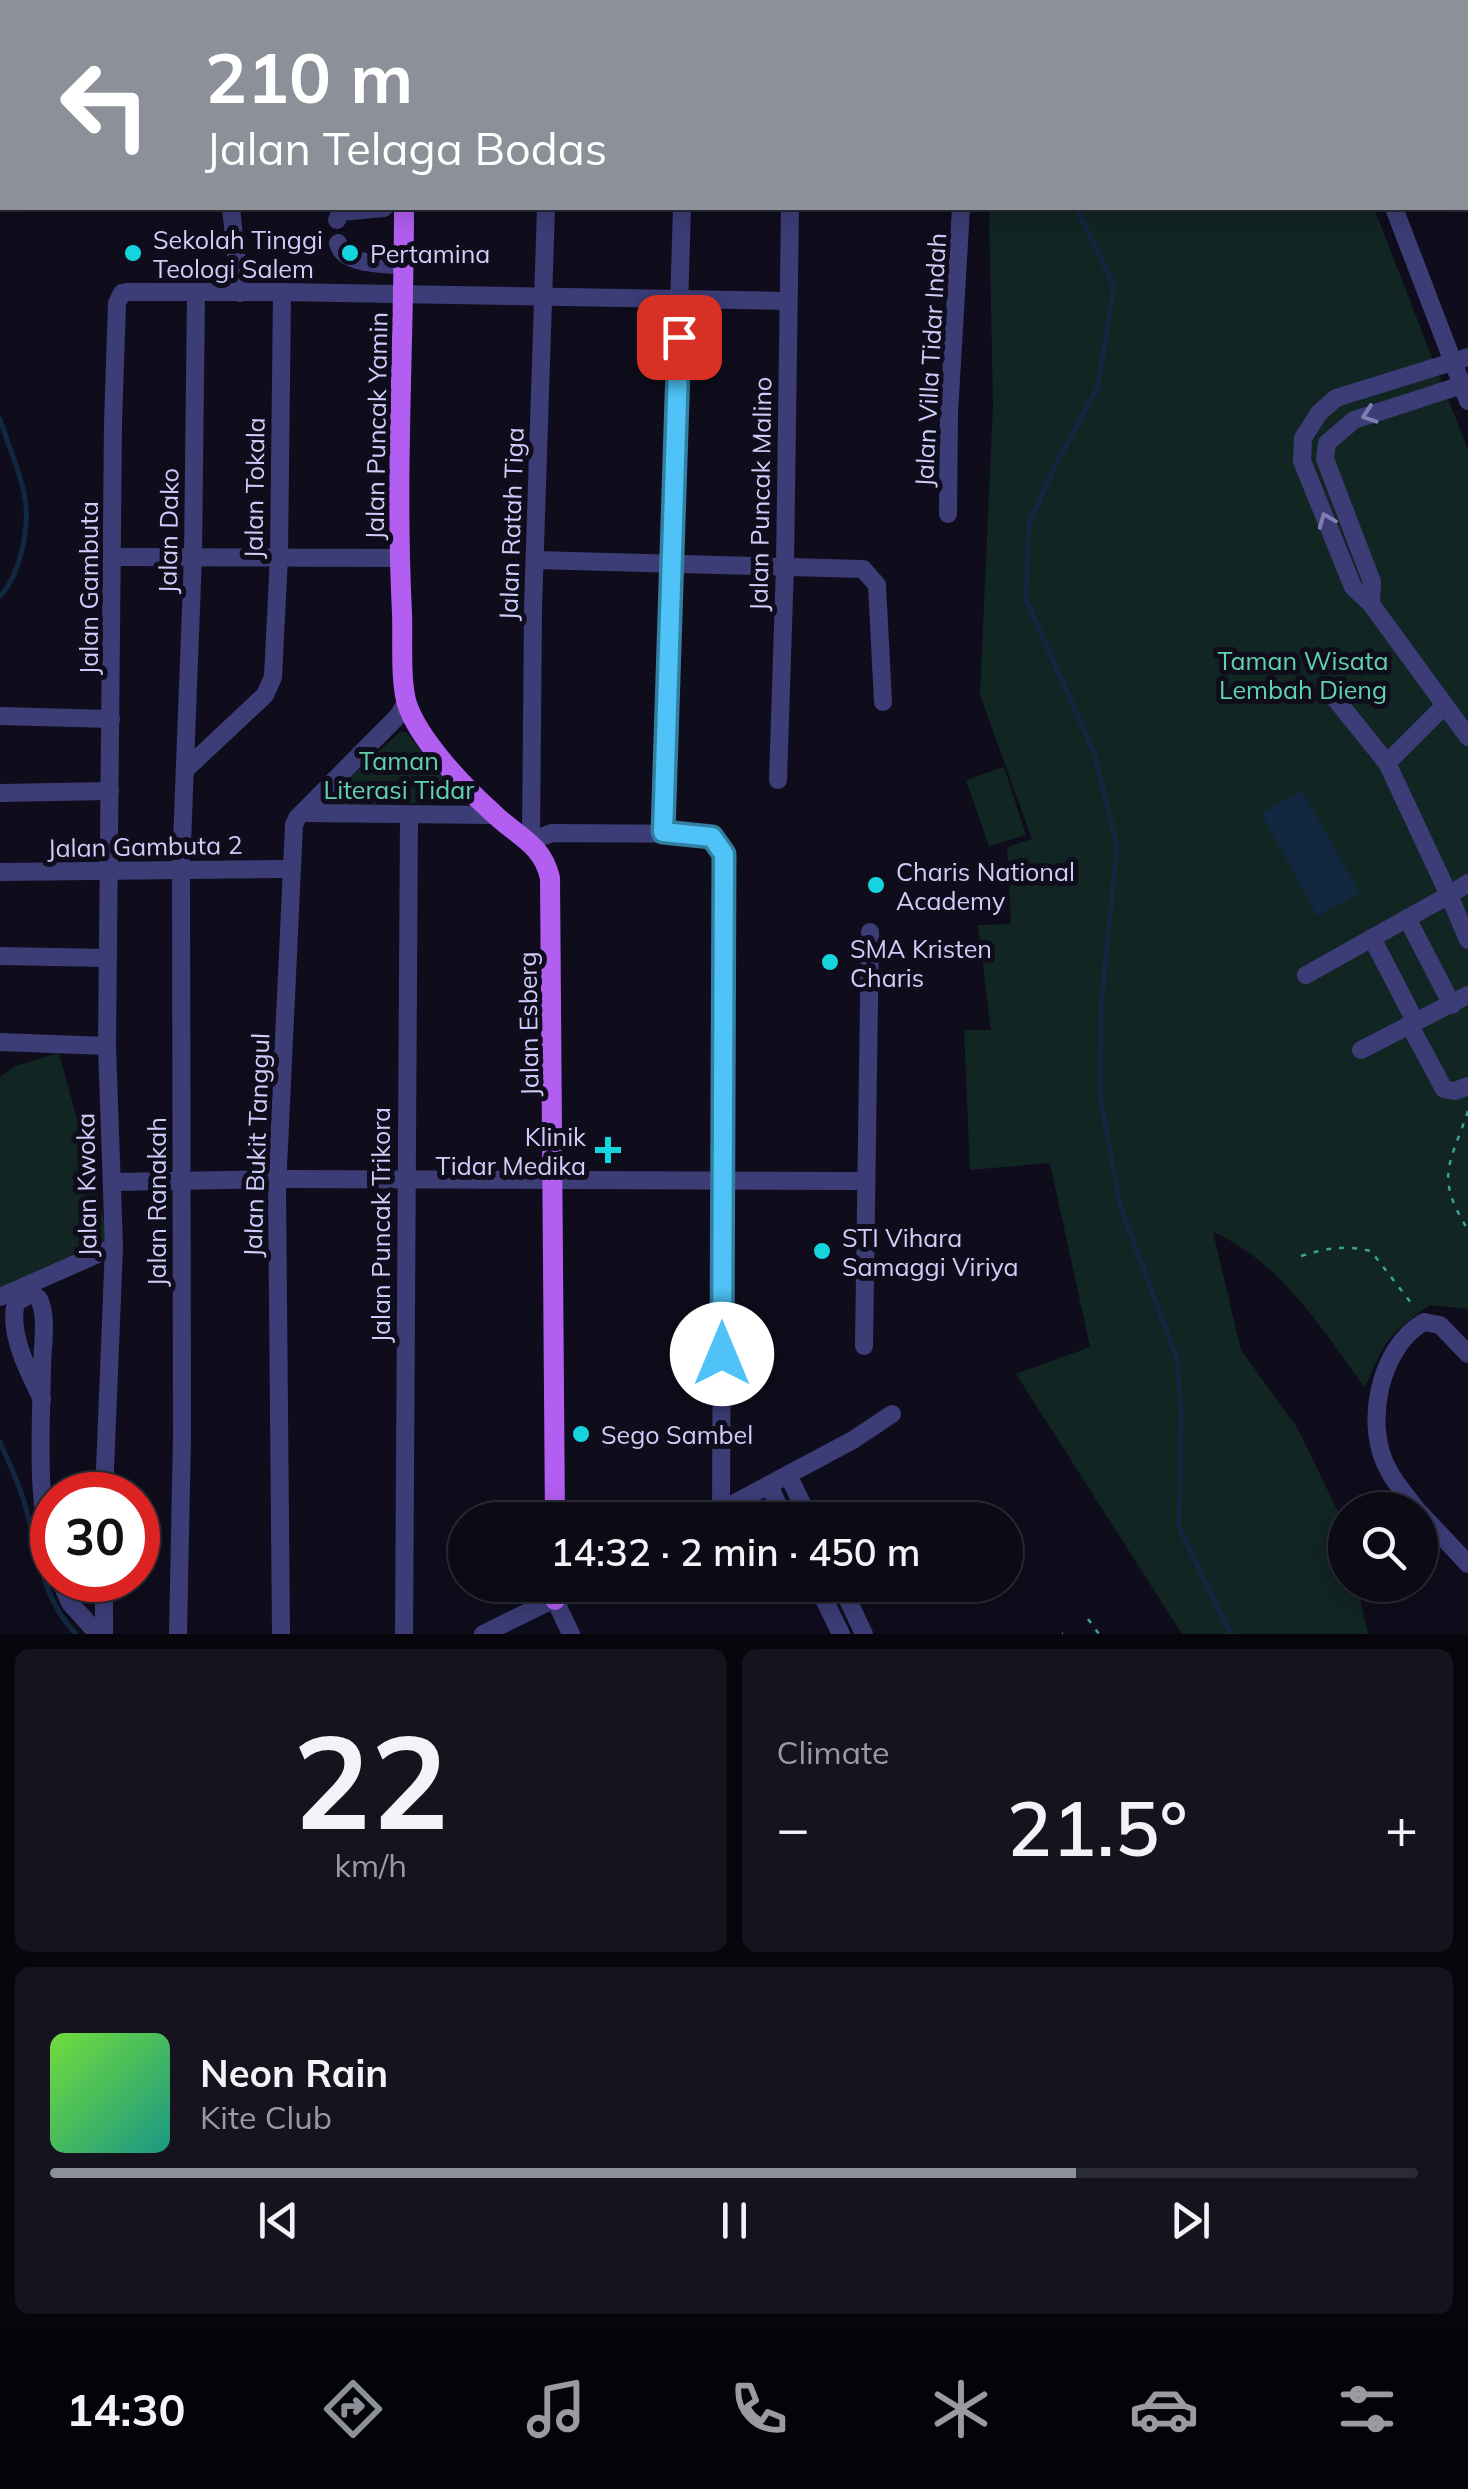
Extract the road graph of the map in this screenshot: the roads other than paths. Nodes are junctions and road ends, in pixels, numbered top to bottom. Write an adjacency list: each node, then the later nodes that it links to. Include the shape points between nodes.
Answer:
1 (231, 210): 14 (street)
2 (362, 210): 9 (street, via 341,212)
3 (404, 210): 11 (main road)
4 (546, 210): 16 (street, Jalan Ratah Tiga)
5 (682, 210): 17 (street)
6 (790, 210): 18 (street, Jalan Puncak Malino)
7 (962, 210): 23 (street, Jalan Villa Tidar Indah)
8 (1395, 210): 19 (street)
9 (337, 220)
10 (338, 243): 11 (street, via 347,258)
11 (404, 266): 15 (main road)
12 (196, 292): 14 (street); 24 (street, Jalan Dako); 26 (street, Jalan Gambuta, via 128,292 117,303)
13 (282, 292): 14 (street); 15 (street); 25 (street, Jalan Tokala)
14 (240, 293)
15 (404, 294): 16 (street, Jalan Puncak Yamin); 27 (main road, Jalan Puncak Yamin)
16 (543, 295): 17 (street, Jalan Puncak Yamin); 28 (street, Jalan Ratah Tiga)
17 (680, 299): 18 (street, Jalan Puncak Yamin); 29 (street)
18 (787, 301): 30 (street, Jalan Puncak Malino)
19 (1461, 360): 20 (street); 21 (street, via 1336,398)
20 (1466, 389): 22 (street, one-way to 22, via 1354,420)
21 (1303, 438): 22 (street); 31 (street, one-way to 21, via 1353,587 1302,461)
22 (1327, 443): 31 (street, via 1326,459 1372,582)
23 (948, 514)
24 (193, 556): 25 (street); 26 (street); 40 (street, Jalan Dako)
25 (279, 556): 27 (street); 40 (street, Jalan Tokala, via 270,687)
26 (114, 557): 37 (street, Jalan Gambuta)
27 (399, 558): 34 (main road, Jalan Puncak Yamin)
28 (535, 560): 29 (street); 48 (street, Jalan Ratah Tiga)
29 (671, 565): 30 (street); 47 (street)
30 (785, 565): 33 (street, via 857,567 874,580); 41 (street, Jalan Puncak Malino)
31 (1371, 604): 35 (street)
32 (1334, 697): 39 (street)
33 (883, 702)
34 (406, 703): 44 (street); 45 (main road, via 440,756)
35 (1444, 706): 38 (street); 39 (street)
36 (0, 716): 37 (street)
37 (112, 719): 42 (street, Jalan Gambuta)
38 (1468, 737)
39 (1386, 763): 54 (street)
40 (185, 770): 49 (street, Jalan Ranakah)
41 (778, 780)
42 (110, 791): 43 (street); 52 (street, Jalan Gambuta)
43 (0, 794)
44 (303, 813): 46 (street); 50 (street, Jalan Bukit Tanggul, via 294,826)
45 (494, 815): 46 (street); 48 (main road)
46 (409, 816): 69 (street, Jalan Puncak Trikora)
47 (663, 832): 48 (street, via 552,833); 70 (street, via 712,837 724,854)
48 (531, 842): 72 (main road, Jalan Esberg, via 550,878)
49 (182, 869): 50 (street, Jalan Gambuta 2); 52 (street, Jalan Gambuta 2); 71 (street, Jalan Ranakah)
50 (290, 870): 68 (street, Jalan Bukit Tanggul)
51 (0, 872): 52 (street, Jalan Gambuta 2)
52 (110, 873): 60 (street, Jalan Kwoka)
53 (1468, 883): 54 (street)
54 (1449, 895): 55 (street); 58 (street)
55 (1407, 918): 57 (street); 62 (street)
56 (870, 932): 73 (street)
57 (1372, 938): 61 (street); 63 (street)
58 (1468, 940)
59 (0, 956): 60 (street)
60 (108, 958): 65 (street, Jalan Kwoka)
61 (1306, 976)
62 (1460, 1000): 63 (street)
63 (1412, 1023): 66 (street); 67 (street, via 1444,1088)
64 (0, 1042): 65 (street)
65 (107, 1046): 74 (street, Jalan Kwoka)
66 (1361, 1050)
67 (1468, 1086)
68 (278, 1179): 69 (street); 71 (street); 103 (street, Jalan Bukit Tanggul)
69 (404, 1179): 72 (street); 104 (street, Jalan Puncak Trikora)
70 (722, 1179): 72 (street); 73 (street); 87 (street)
71 (181, 1180): 74 (street); 102 (street, Jalan Ranakah)
72 (555, 1181): 86 (main road, Jalan Esberg)
73 (866, 1181): 77 (street)
74 (112, 1182): 75 (street, Jalan Kwoka)
75 (114, 1247): 76 (street); 82 (street, Jalan Kwoka)
76 (0, 1297)
77 (864, 1346)
78 (1468, 1354): 85 (street, via 1440,1325 1424,1322 1402,1340 1384,1374 1378,1432 1387,1469)
79 (42, 1400): 79 (street, via 13,1315 16,1302 31,1294 42,1306); 81 (street)
80 (892, 1414): 83 (street)
81 (42, 1472)
82 (105, 1472)
83 (788, 1475): 84 (street); 90 (street)
84 (768, 1486): 88 (street); 89 (street)
85 (1404, 1492)
86 (555, 1502)
87 (721, 1502)
88 (737, 1502)
89 (776, 1502)
90 (801, 1502)
91 (1438, 1533): 92 (street)
92 (1468, 1564)
93 (70, 1602): 101 (street)
94 (103, 1602): 101 (street)
95 (539, 1602): 105 (street)
96 (560, 1602): 106 (street)
97 (826, 1602): 100 (street)
98 (849, 1602): 99 (street)
99 (862, 1629): 100 (street)
100 (841, 1633)
101 (101, 1634)
102 (178, 1634)
103 (282, 1634)
104 (404, 1634)
105 (483, 1634)
106 (572, 1634)

